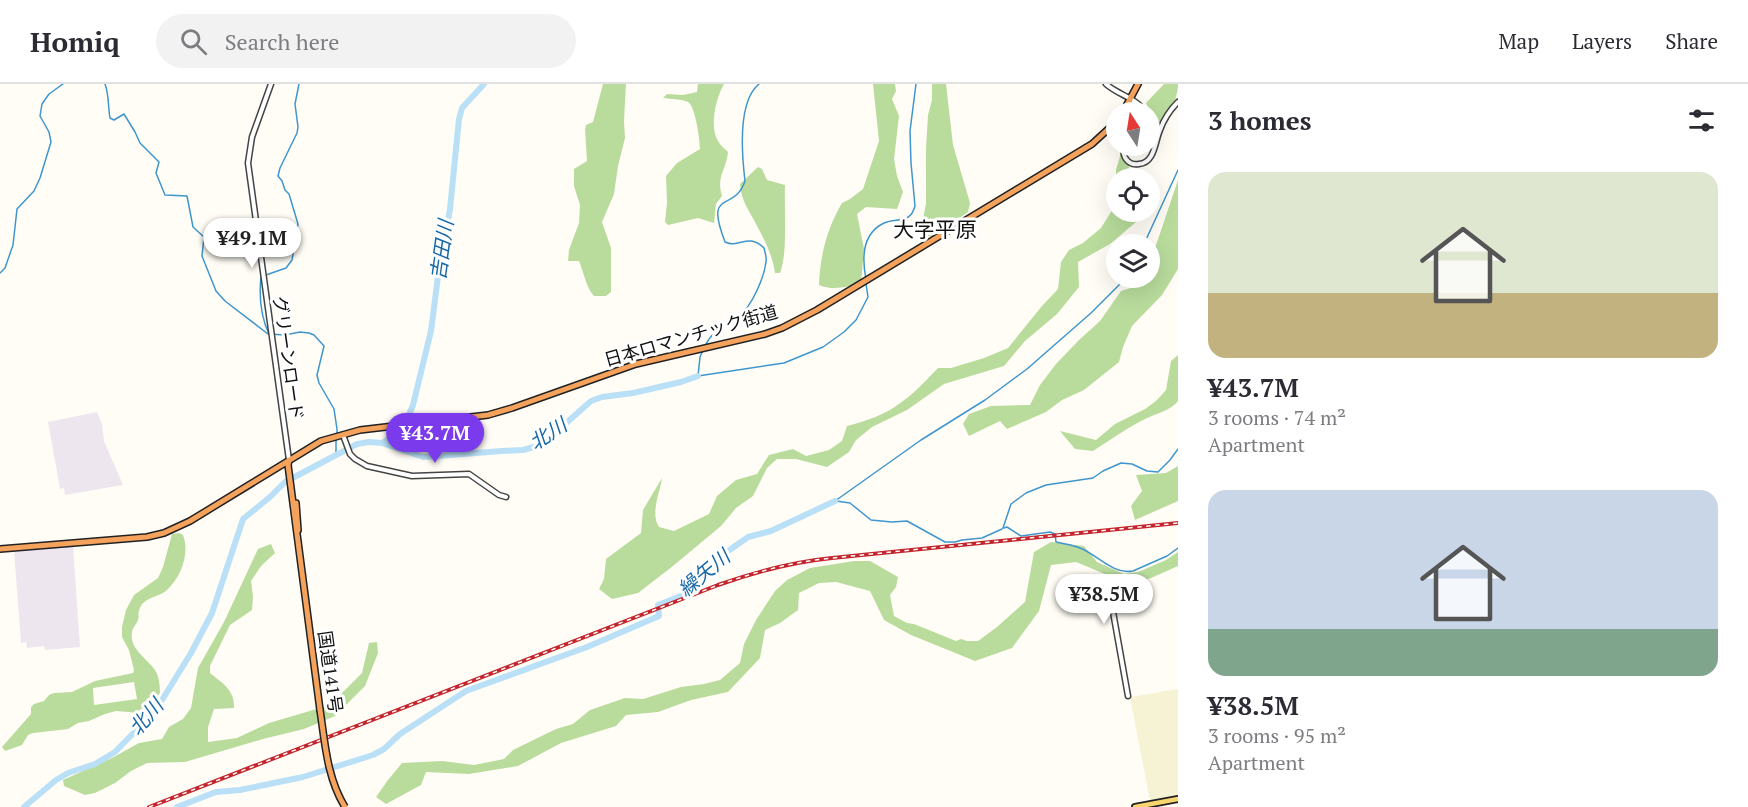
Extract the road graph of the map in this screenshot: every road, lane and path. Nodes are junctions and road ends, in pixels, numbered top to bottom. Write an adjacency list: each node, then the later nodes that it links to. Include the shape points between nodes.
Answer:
1 (271, 84): 12 (street, グリーンロード, via 252,137 248,163)
2 (1106, 84): 4 (street)
3 (1138, 84): 4 (highway)
4 (1130, 100): 5 (street)
5 (1134, 102)
6 (1178, 102): 7 (street)
7 (1160, 128)
8 (1106, 131): 11 (highway, 日本ロマンチック街道, via 1032,181 782,328 636,364 488,415)
9 (1125, 156): 10 (street, via 1137,165)
10 (1151, 156)
11 (343, 434): 12 (highway, 日本ロマンチック街道, via 321,441); 13 (street, via 350,454 368,466 412,476 469,474)
12 (289, 460): 14 (highway, 日本ロマンチック街道, via 164,533); 18 (highway, 国道141号, bridge, via 329,768)
13 (506, 497)
14 (0, 549)
15 (1110, 595): 16 (street)
16 (1128, 696)
17 (1178, 799): 19 (main road)
18 (345, 807)
19 (1135, 807)

